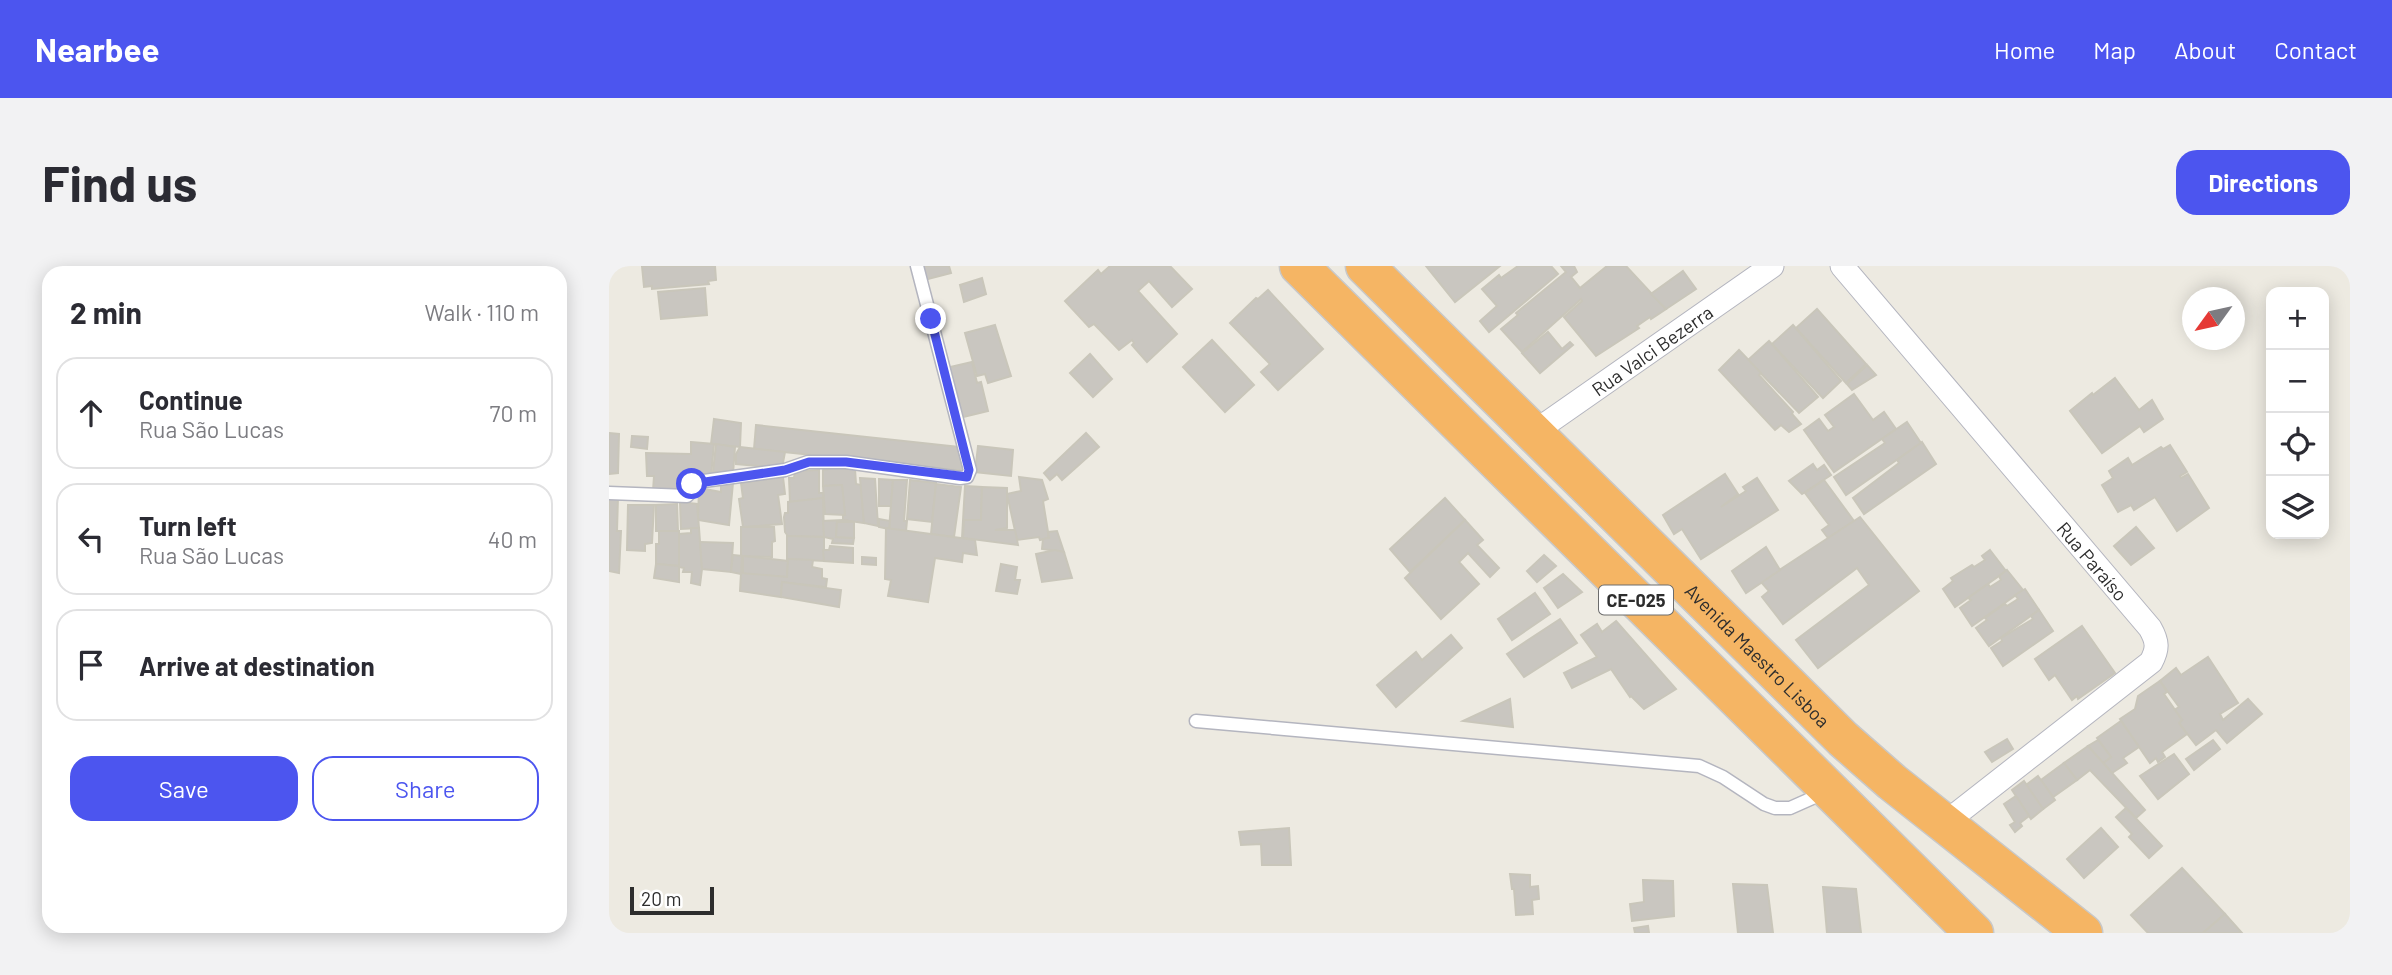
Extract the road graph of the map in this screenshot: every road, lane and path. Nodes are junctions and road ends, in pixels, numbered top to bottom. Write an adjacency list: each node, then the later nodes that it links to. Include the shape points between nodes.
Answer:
1 (917, 266): 7 (lane, via 969,470 967,477 809,462 785,470 696,482 687,496)
2 (1299, 266): 9 (highway, CE-025)
3 (1364, 266): 6 (highway, Avenida Maestro Lisboa / CE-025)
4 (1772, 266): 6 (street, Rua Valci Bezerra)
5 (1842, 266): 10 (street, Rua Paraíso, via 2150,628 2157,645 2151,662)
6 (1533, 433): 10 (highway, Avenida Maestro Lisboa / CE-025, via 1843,740)
7 (609, 493)
8 (1196, 722): 9 (lane, via 1699,766 1775,808 1790,808)
9 (1829, 791): 11 (highway, CE-025)
10 (1945, 823): 12 (highway, Avenida Maestro Lisboa / CE-025)
11 (1975, 933)
12 (2083, 933)

